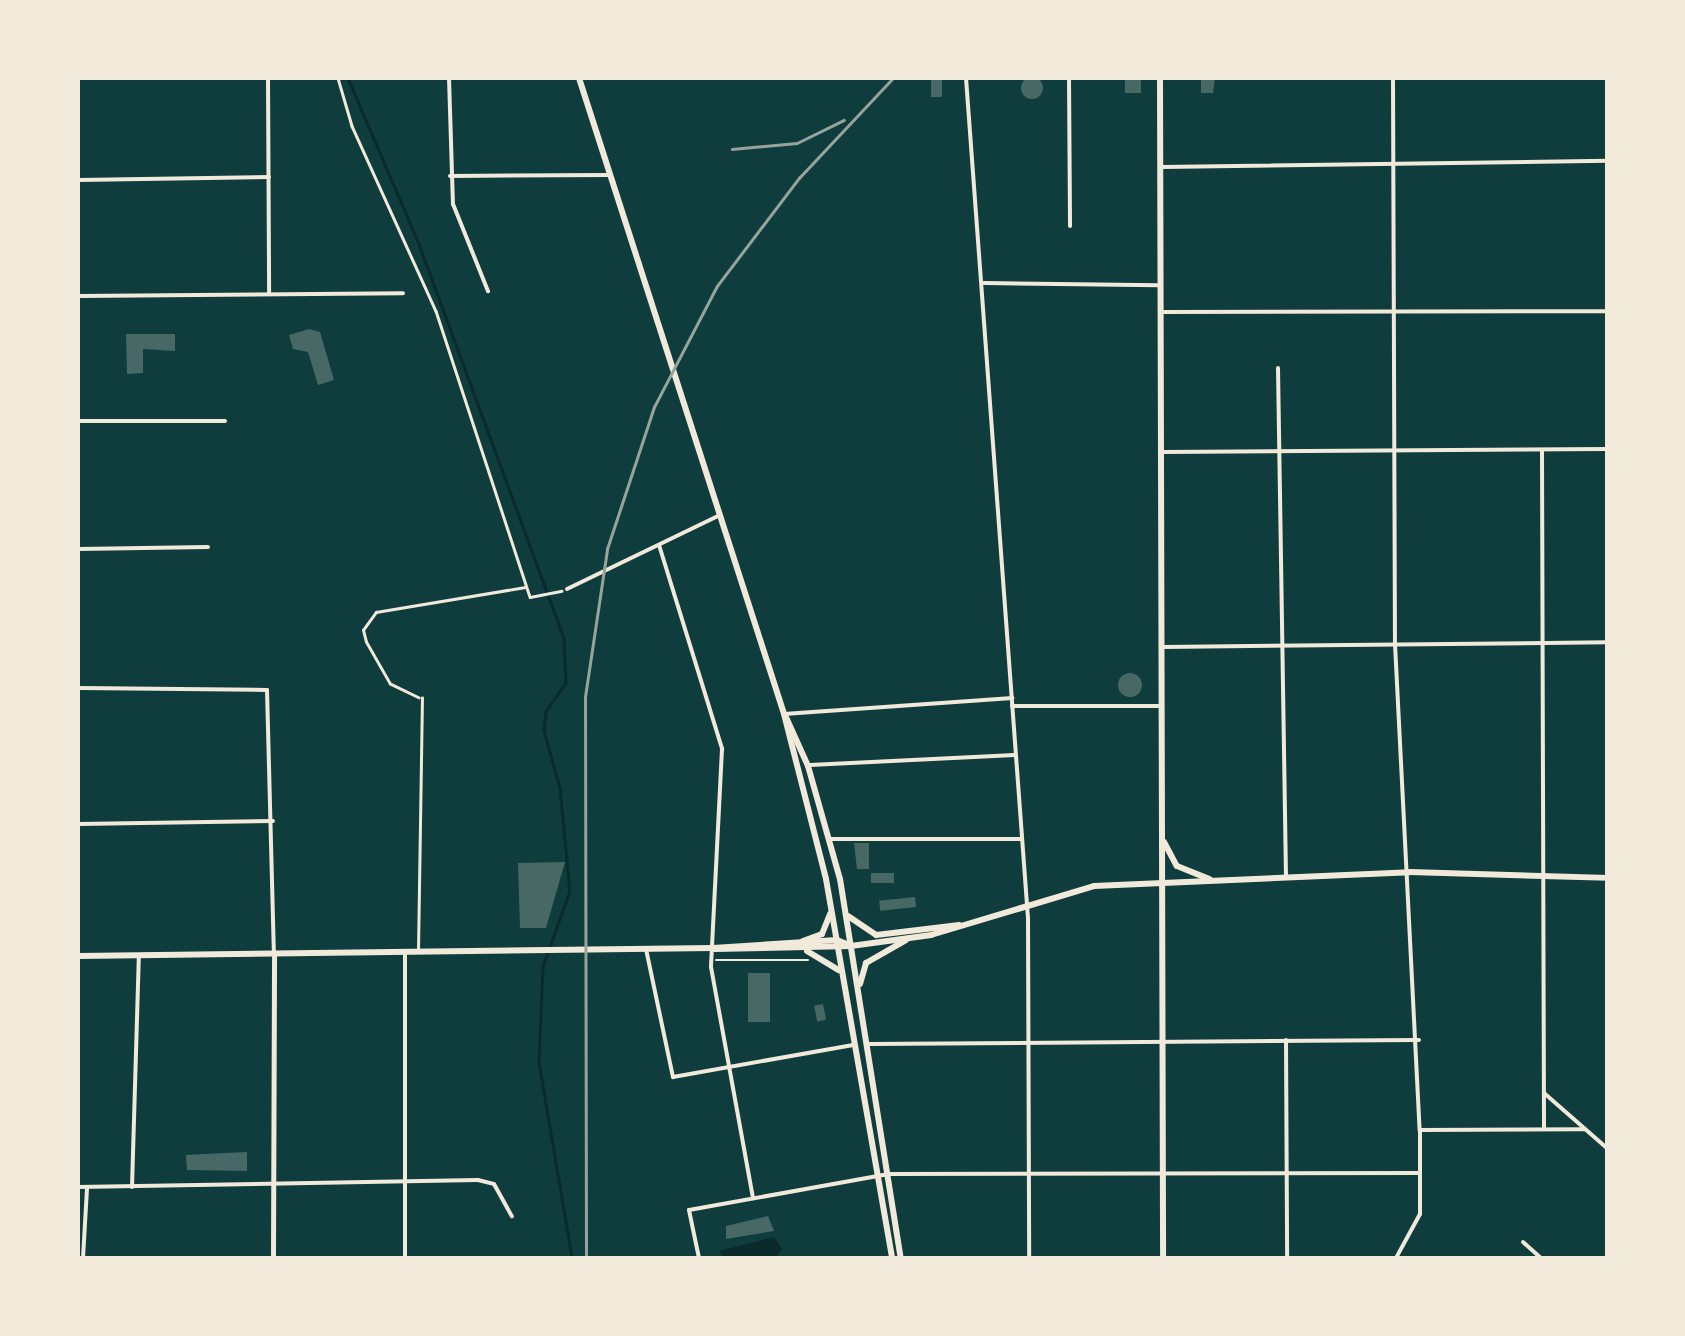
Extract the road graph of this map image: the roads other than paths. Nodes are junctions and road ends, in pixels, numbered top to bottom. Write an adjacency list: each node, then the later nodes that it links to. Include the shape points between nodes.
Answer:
1 (268, 78): 13 (street)
2 (449, 78): 12 (street)
3 (579, 78): 11 (main road)
4 (966, 78): 16 (street)
5 (1070, 78): 15 (street)
6 (1160, 78): 10 (main road)
7 (1393, 78): 9 (street)
8 (1608, 161): 9 (street)
9 (1394, 166): 10 (street); 22 (street)
10 (1159, 167): 17 (main road)
11 (610, 175): 12 (street); 33 (main road)
12 (450, 176): 18 (street, via 464,241)
13 (269, 178): 14 (street); 20 (street)
14 (78, 180)
15 (1070, 226)
16 (984, 283): 17 (street); 45 (street)
17 (1159, 285): 24 (main road)
18 (488, 291)
19 (403, 293): 20 (street)
20 (269, 294): 21 (street)
21 (78, 296)
22 (1394, 311): 23 (street); 24 (street); 29 (street)
23 (1608, 311)
24 (1160, 312): 32 (main road)
25 (1278, 368): 31 (street)
26 (78, 421): 27 (street)
27 (225, 421)
28 (1608, 449): 30 (street)
29 (1395, 450): 30 (street); 31 (street); 40 (street)
30 (1542, 450): 38 (street)
31 (1280, 451): 32 (street); 41 (street)
32 (1160, 452): 42 (main road)
33 (720, 515): 34 (street); 48 (main road)
34 (659, 545): 37 (street); 70 (street, via 722,749)
35 (208, 547): 36 (street)
36 (78, 549)
37 (567, 589)
38 (1541, 641): 39 (street); 40 (street); 57 (street)
39 (1608, 642)
40 (1395, 644): 41 (street); 56 (street)
41 (1280, 646): 42 (street); 58 (street)
42 (1162, 647): 47 (main road)
43 (78, 688): 51 (street, via 268,690)
44 (422, 698): 75 (lane)
45 (1012, 698): 46 (street); 48 (street)
46 (1012, 706): 47 (street); 49 (street)
47 (1161, 706): 53 (main road)
48 (784, 714): 50 (main road); 63 (main road)
49 (1015, 755): 50 (street); 55 (street)
50 (808, 766): 54 (main road)
51 (273, 821): 52 (street); 76 (street)
52 (78, 824)
53 (1161, 832): 60 (main road, via 1172,862); 61 (main road)
54 (831, 839): 55 (street); 64 (main road)
55 (1022, 839): 62 (street)
56 (1410, 872): 57 (main road); 58 (main road); 84 (street)
57 (1544, 874): 59 (main road); 88 (street)
58 (1286, 877): 60 (main road)
59 (1608, 878)
60 (1215, 881): 61 (main road)
61 (1161, 883): 62 (main road, via 1094,886); 82 (main road)
62 (1027, 906): 65 (main road); 81 (street)
63 (831, 908): 66 (main road); 68 (main road, via 825,930)
64 (845, 909): 65 (main road, via 857,927 876,935); 69 (main road)
65 (959, 925): 67 (main road)
66 (837, 940): 68 (main road); 69 (main road); 72 (main road)
67 (906, 940): 69 (main road); 80 (main road, via 866,964)
68 (803, 941): 70 (main road)
69 (851, 946): 72 (main road); 80 (main road)
70 (714, 948): 71 (main road); 73 (main road); 87 (street)
71 (646, 949): 75 (main road); 87 (street, via 673,1078)
72 (838, 950): 73 (main road); 79 (main road)
73 (807, 951): 79 (main road, via 830,959)
74 (405, 953): 75 (main road); 76 (main road); 99 (street)
75 (418, 953)
76 (274, 954): 77 (main road); 100 (street)
77 (139, 955): 78 (main road); 102 (street)
78 (78, 956)
79 (843, 979): 86 (main road)
80 (859, 990): 85 (main road)
81 (1030, 1040): 82 (street); 85 (street); 97 (street)
82 (1164, 1040): 83 (street); 93 (main road)
83 (1286, 1040): 84 (street); 94 (street)
84 (1419, 1040): 91 (street)
85 (868, 1044): 96 (main road)
86 (853, 1045): 87 (street); 98 (main road)
87 (730, 1067): 104 (street)
88 (1544, 1093): 89 (street); 90 (street)
89 (1544, 1129): 90 (street); 91 (street)
90 (1586, 1129): 92 (street)
91 (1420, 1130): 95 (street)
92 (1608, 1148)
93 (1163, 1172): 94 (street); 97 (street); 114 (main road)
94 (1288, 1172): 95 (street); 115 (street)
95 (1419, 1173): 116 (street, via 1420,1214)
96 (889, 1174): 97 (street); 98 (street); 112 (main road)
97 (1030, 1174): 113 (street)
98 (876, 1176): 104 (street); 111 (main road)
99 (405, 1184): 100 (street); 105 (street, via 488,1181); 109 (street)
100 (273, 1186): 102 (street); 108 (street)
101 (78, 1187): 103 (street)
102 (132, 1187): 103 (street)
103 (87, 1188): 107 (street)
104 (753, 1198): 110 (street, via 689,1210)
105 (512, 1216)
106 (1523, 1242): 117 (street)
107 (83, 1258)
108 (273, 1258)
109 (405, 1258)
110 (699, 1258)
111 (892, 1258)
112 (901, 1258)
113 (1029, 1258)
114 (1163, 1258)
115 (1287, 1258)
116 (1396, 1258)
117 (1541, 1258)

